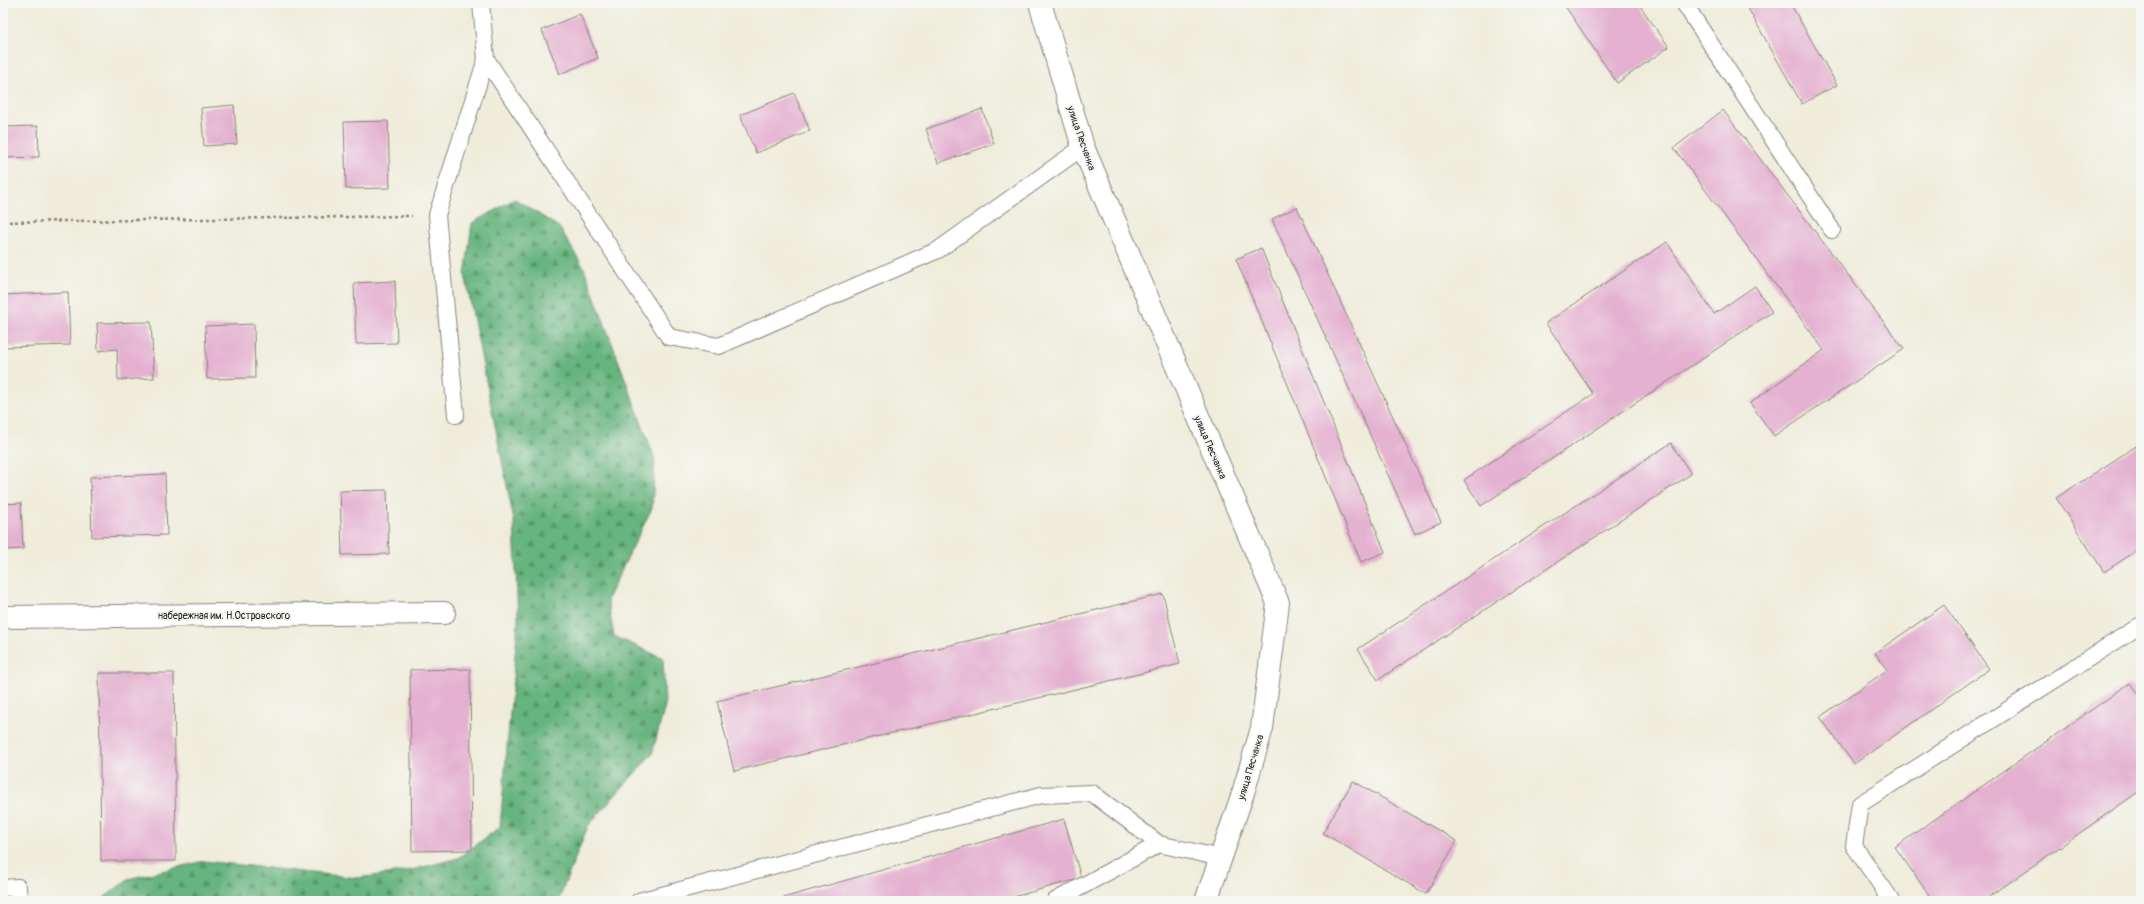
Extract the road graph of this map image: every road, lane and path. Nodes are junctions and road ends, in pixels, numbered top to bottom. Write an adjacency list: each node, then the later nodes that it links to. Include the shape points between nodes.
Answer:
1 (481, 3): 4 (lane)
2 (1040, 3): 5 (street, улица Песчанка)
3 (1684, 3): 8 (lane)
4 (486, 59): 5 (lane, via 669,337 719,346 938,250); 6 (lane)
5 (1083, 147): 14 (street, улица Песчанка, via 1278,603 1262,728)
6 (437, 215): 7 (path); 9 (lane)
7 (3, 222)
8 (1832, 230)
9 (456, 415)
10 (444, 613): 11 (street, набережная им. Н.Островского)
11 (3, 617)
12 (2141, 625): 20 (lane, via 1860,804 1854,846)
13 (1159, 844): 14 (lane); 17 (lane, via 1092,793 1041,795); 18 (lane)
14 (1221, 858): 19 (street, улица Песчанка)
15 (3, 888): 16 (lane, via 18,887)
16 (19, 901)
17 (639, 901)
18 (1055, 901)
19 (1206, 901)
20 (1892, 901)

